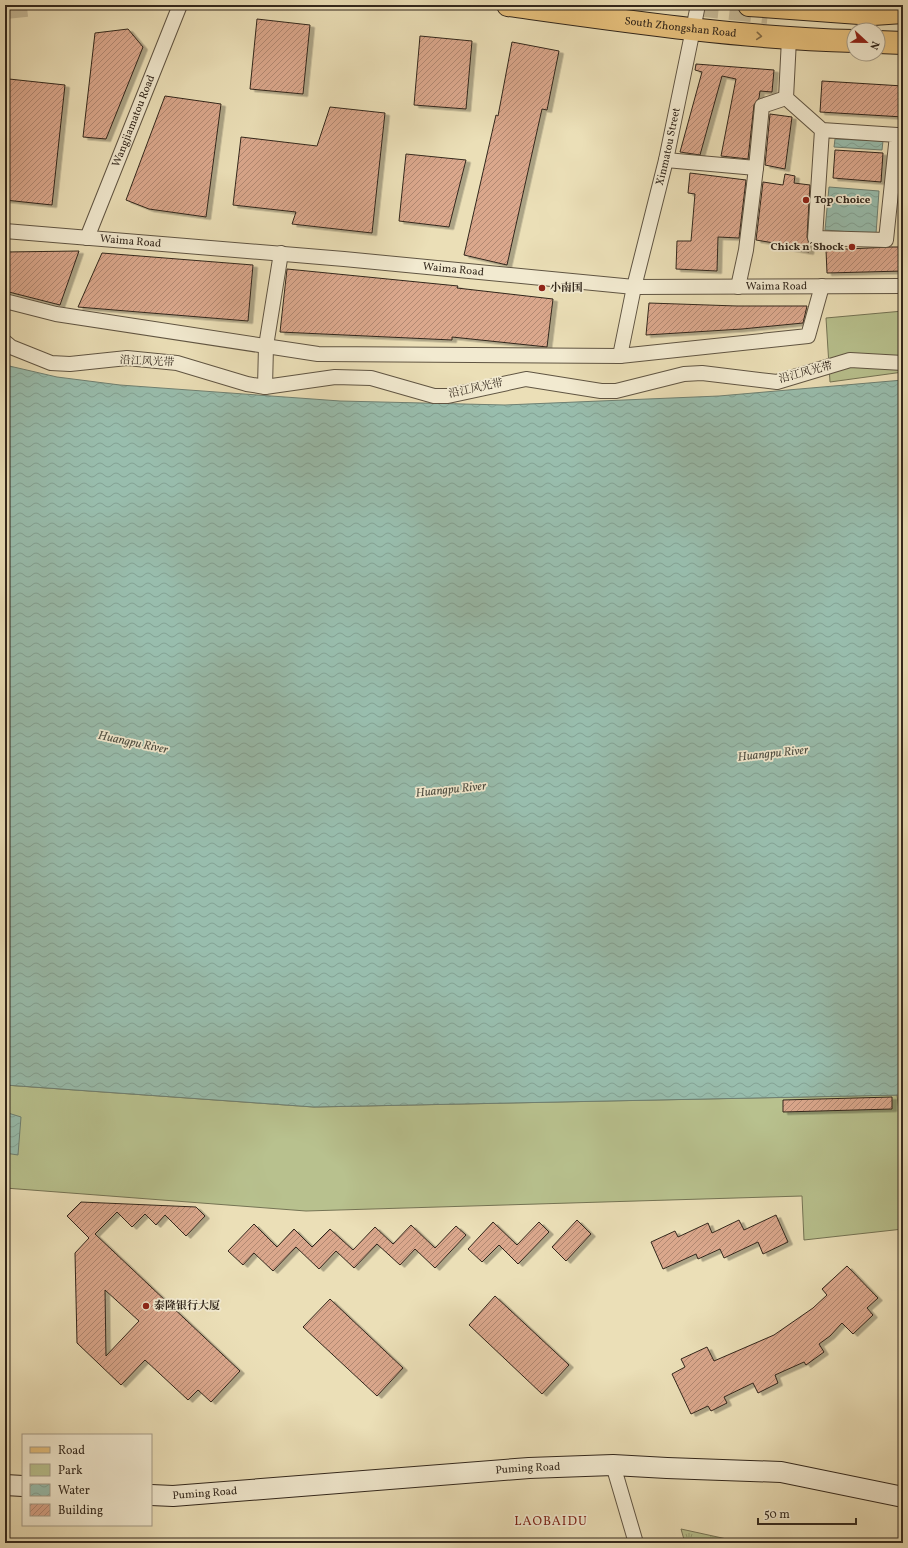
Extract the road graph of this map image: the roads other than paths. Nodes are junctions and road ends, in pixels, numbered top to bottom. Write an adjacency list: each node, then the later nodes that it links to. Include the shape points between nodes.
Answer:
1 (180, 5): 16 (street, Wangjiamatou Road)
2 (508, 5): 6 (main road, South Zhongshan Road)
3 (698, 5): 6 (street, Xinmatou Street)
4 (749, 5): 5 (main road, via 858,13)
5 (903, 12)
6 (692, 30): 7 (main road, South Zhongshan Road, one-way to 7); 13 (street, Xinmatou Street)
7 (789, 38): 8 (main road, South Zhongshan Road); 11 (street)
8 (846, 42)
9 (886, 42): 10 (main road)
10 (903, 43)
11 (786, 98): 12 (street); 14 (street, via 762,106)
12 (822, 130): 12 (street, via 897,135 886,240 815,238)
13 (666, 160): 14 (street); 20 (street, Xinmatou Street)
14 (756, 168): 21 (street, via 746,250)
15 (5, 231): 16 (street, Waima Road)
16 (87, 238): 17 (street, Waima Road)
17 (281, 253): 20 (street, Waima Road); 24 (street)
18 (822, 286): 19 (street, Waima Road); 21 (street, Waima Road); 25 (street, via 808,336)
19 (903, 286)
20 (634, 287): 21 (street, Waima Road); 25 (street, Xinmatou Street)
21 (738, 287)
22 (5, 301): 24 (street, via 56,314)
23 (5, 342): 27 (street, 沿江风光带, via 11,347 51,363 70,364 127,358 177,363)
24 (266, 346): 25 (street, via 318,354); 27 (street)
25 (620, 356)
26 (903, 363): 27 (street, 沿江风光带, via 850,360 777,382 702,373 684,374 616,391 526,379 448,396 434,396 372,378 335,377)
27 (265, 387)
28 (614, 1464): 31 (main road, Puming Road, via 529,1468 172,1496); 32 (main road, Puming Road, via 781,1472); 33 (street)
29 (5, 1485): 30 (main road)
30 (22, 1486)
31 (152, 1495)
32 (903, 1497)
33 (636, 1543)

